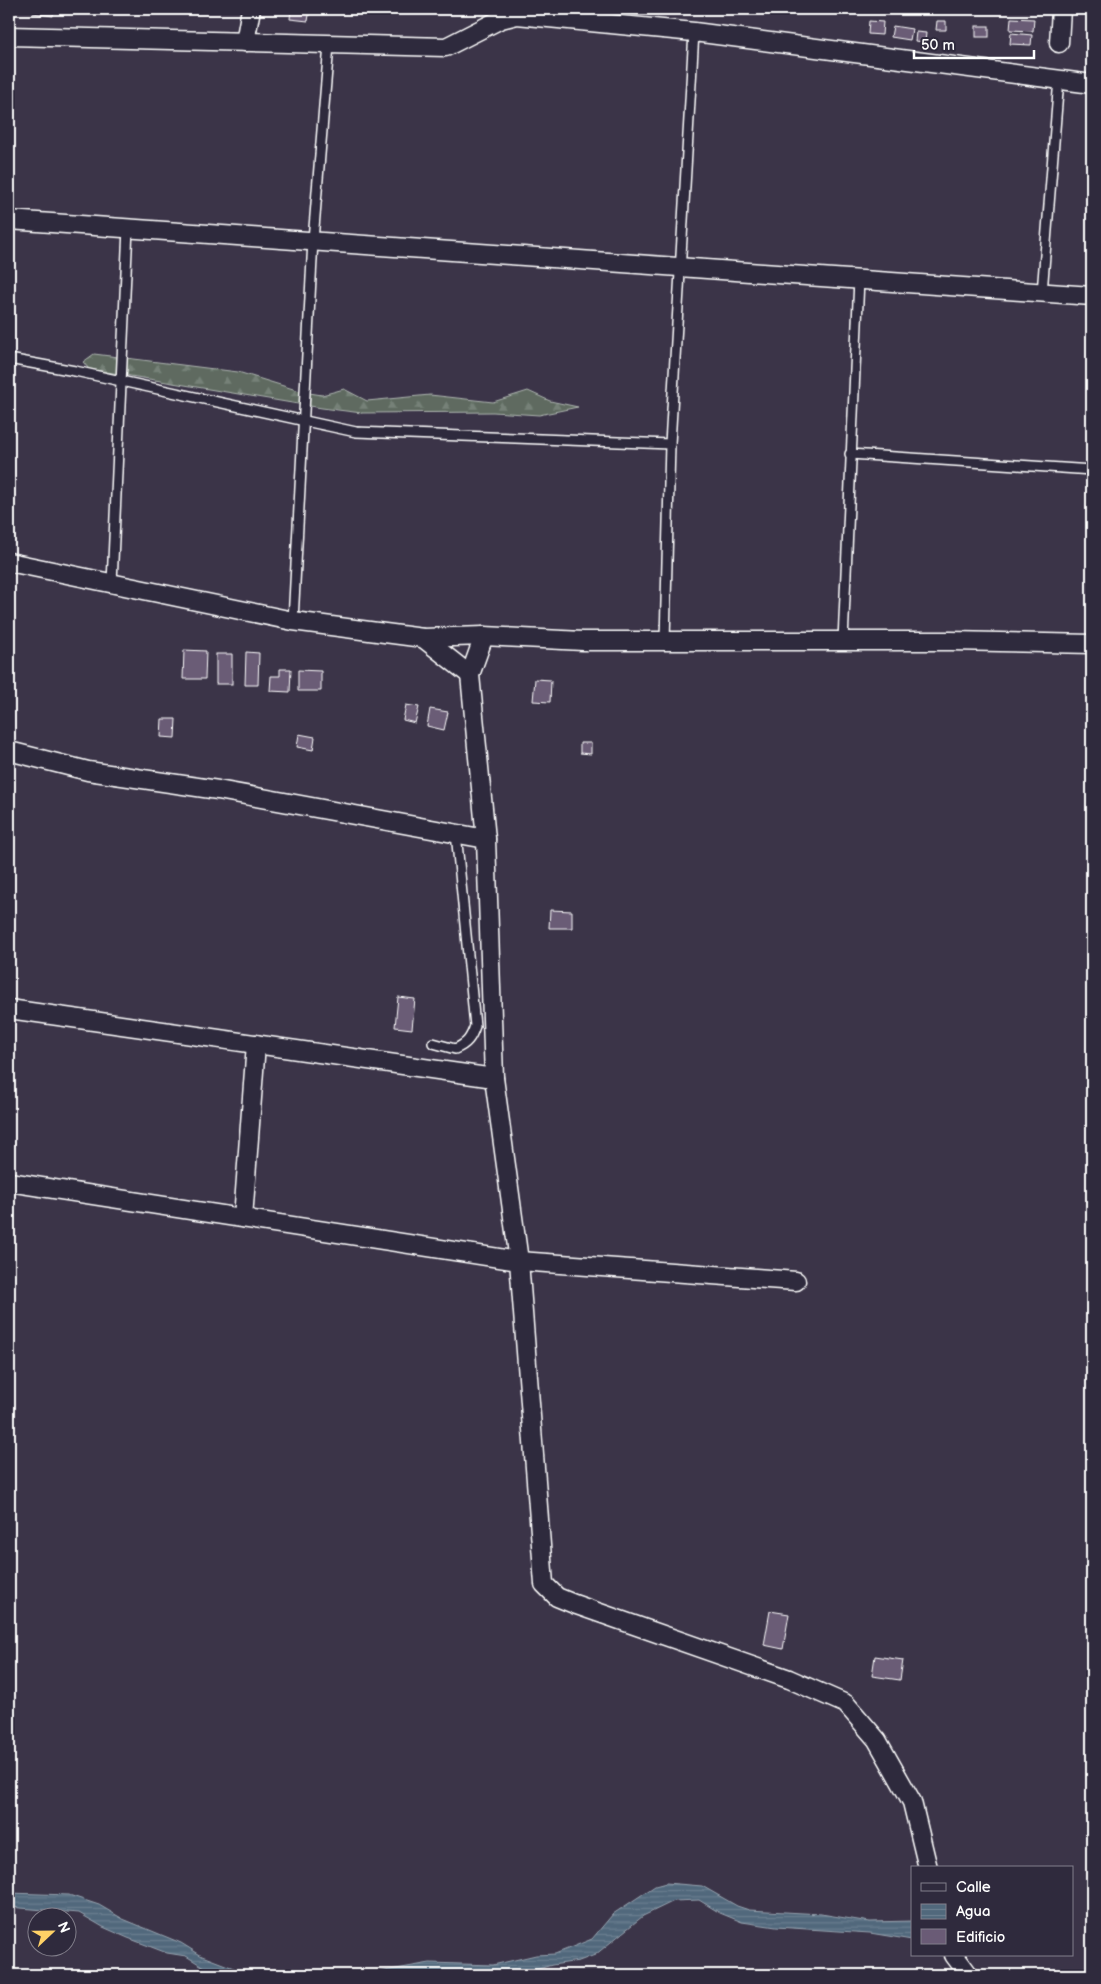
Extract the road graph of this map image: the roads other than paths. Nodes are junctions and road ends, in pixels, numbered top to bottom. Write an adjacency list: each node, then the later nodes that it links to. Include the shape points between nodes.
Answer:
1 (251, 9): 6 (street)
2 (1061, 9): 7 (street)
3 (518, 12): 4 (street); 8 (street, via 446,47)
4 (694, 32): 9 (street); 14 (lane)
5 (9, 36): 6 (street)
6 (245, 42): 8 (street)
7 (1059, 43)
8 (328, 45): 13 (lane)
9 (1058, 79): 10 (street); 16 (lane)
10 (1092, 84)
11 (9, 220): 12 (street)
12 (128, 228): 13 (street); 19 (lane)
13 (313, 240): 14 (street); 20 (lane)
14 (680, 268): 15 (street); 21 (lane)
15 (859, 279): 16 (street); 22 (lane)
16 (1042, 292): 17 (street)
17 (1092, 296)
18 (9, 359): 19 (lane)
19 (121, 381): 20 (lane); 25 (lane)
20 (304, 421): 21 (lane, via 356,432); 26 (lane)
21 (670, 444): 29 (lane)
22 (850, 454): 23 (lane); 30 (lane)
23 (1092, 470)
24 (9, 562): 25 (street)
25 (112, 583): 26 (street)
26 (293, 621): 28 (street)
27 (484, 636): 28 (street); 29 (street); 32 (street)
28 (423, 638): 32 (street)
29 (665, 641): 30 (street)
30 (843, 641): 31 (street)
31 (1092, 644)
32 (470, 675): 35 (street)
33 (9, 751): 34 (street, via 88,771 218,790)
34 (456, 833): 35 (street); 37 (lane, via 476,1026 465,1044 455,1049)
35 (486, 839): 39 (street)
36 (9, 1009): 38 (street)
37 (433, 1043)
38 (256, 1044): 39 (street); 41 (street)
39 (494, 1078): 42 (street)
40 (9, 1182): 41 (street)
41 (243, 1218): 42 (street)
42 (519, 1261): 43 (street); 44 (street, via 544,1584 557,1597 574,1604 789,1679 846,1704 877,1740 912,1802)
43 (796, 1281)
44 (928, 1866)
45 (955, 1956): 46 (street)
46 (969, 1975)

